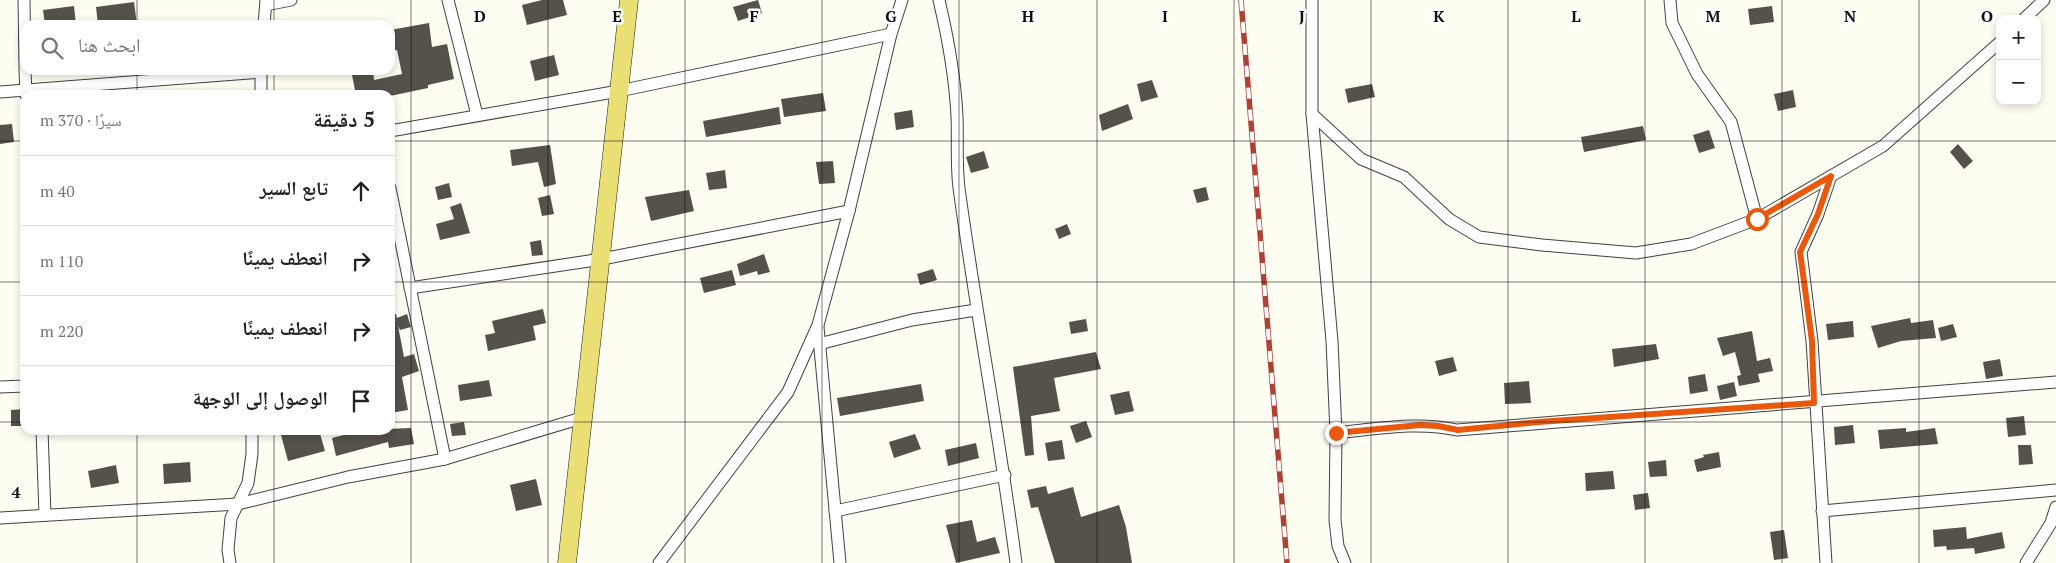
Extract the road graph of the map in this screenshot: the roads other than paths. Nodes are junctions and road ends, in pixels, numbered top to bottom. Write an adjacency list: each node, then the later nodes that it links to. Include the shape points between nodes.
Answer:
1 (24, 0): 12 (street)
2 (291, 0): 10 (street)
3 (448, 0): 26 (street)
4 (629, 0): 22 (main road)
5 (902, 0): 14 (street)
6 (939, 0): 34 (street, via 947,34 957,115 959,185)
7 (1312, 0): 25 (street)
8 (1670, 0): 31 (street, via 1672,23 1697,74 1731,122)
9 (2044, 0): 11 (street)
10 (266, 2): 13 (street)
11 (2028, 15)
12 (24, 20)
13 (264, 20)
14 (891, 34): 22 (street); 29 (street)
15 (1996, 46): 28 (street, via 1883,146)
16 (25, 75): 19 (street)
17 (218, 75): 20 (street)
18 (261, 75): 21 (street)
19 (26, 90)
20 (58, 90)
21 (261, 90)
22 (619, 91): 26 (street); 32 (main road)
23 (0, 92): 24 (street)
24 (20, 93)
25 (1312, 114): 31 (street, via 1361,159 1404,177 1449,219 1479,237 1542,246 1636,253 1691,244); 42 (street, via 1332,341)
26 (477, 115): 27 (street)
27 (395, 130)
28 (1831, 176): 31 (street); 40 (street, via 1800,252 1812,341)
29 (849, 212): 32 (street); 35 (street)
30 (395, 213): 33 (street)
31 (1757, 219)
32 (602, 259): 33 (street); 41 (main road)
33 (410, 288): 45 (street)
34 (976, 310): 36 (street, via 912,320); 46 (street)
35 (818, 326): 36 (street); 56 (street, via 788,392)
36 (819, 344): 50 (street)
37 (20, 386): 39 (street)
38 (2056, 386): 40 (street)
39 (0, 387)
40 (1814, 403): 42 (street, via 1458,430 1420,425); 51 (street)
41 (584, 417): 45 (street); 55 (main road)
42 (1336, 433): 59 (street, via 1335,520 1338,546)
43 (42, 435): 52 (street)
44 (252, 435): 48 (street, via 248,483)
45 (445, 459): 48 (street, via 348,476)
46 (1005, 475): 50 (street); 58 (street)
47 (2056, 490): 51 (street)
48 (238, 504): 52 (street); 54 (street, via 231,518)
49 (2056, 508): 61 (street, via 2052,523)
50 (835, 511): 57 (street)
51 (1822, 511): 60 (street)
52 (45, 515): 53 (street)
53 (0, 518)
54 (230, 563)
55 (568, 563)
56 (659, 563)
57 (840, 563)
58 (1016, 563)
59 (1345, 563)
60 (1826, 563)
61 (2026, 563)

